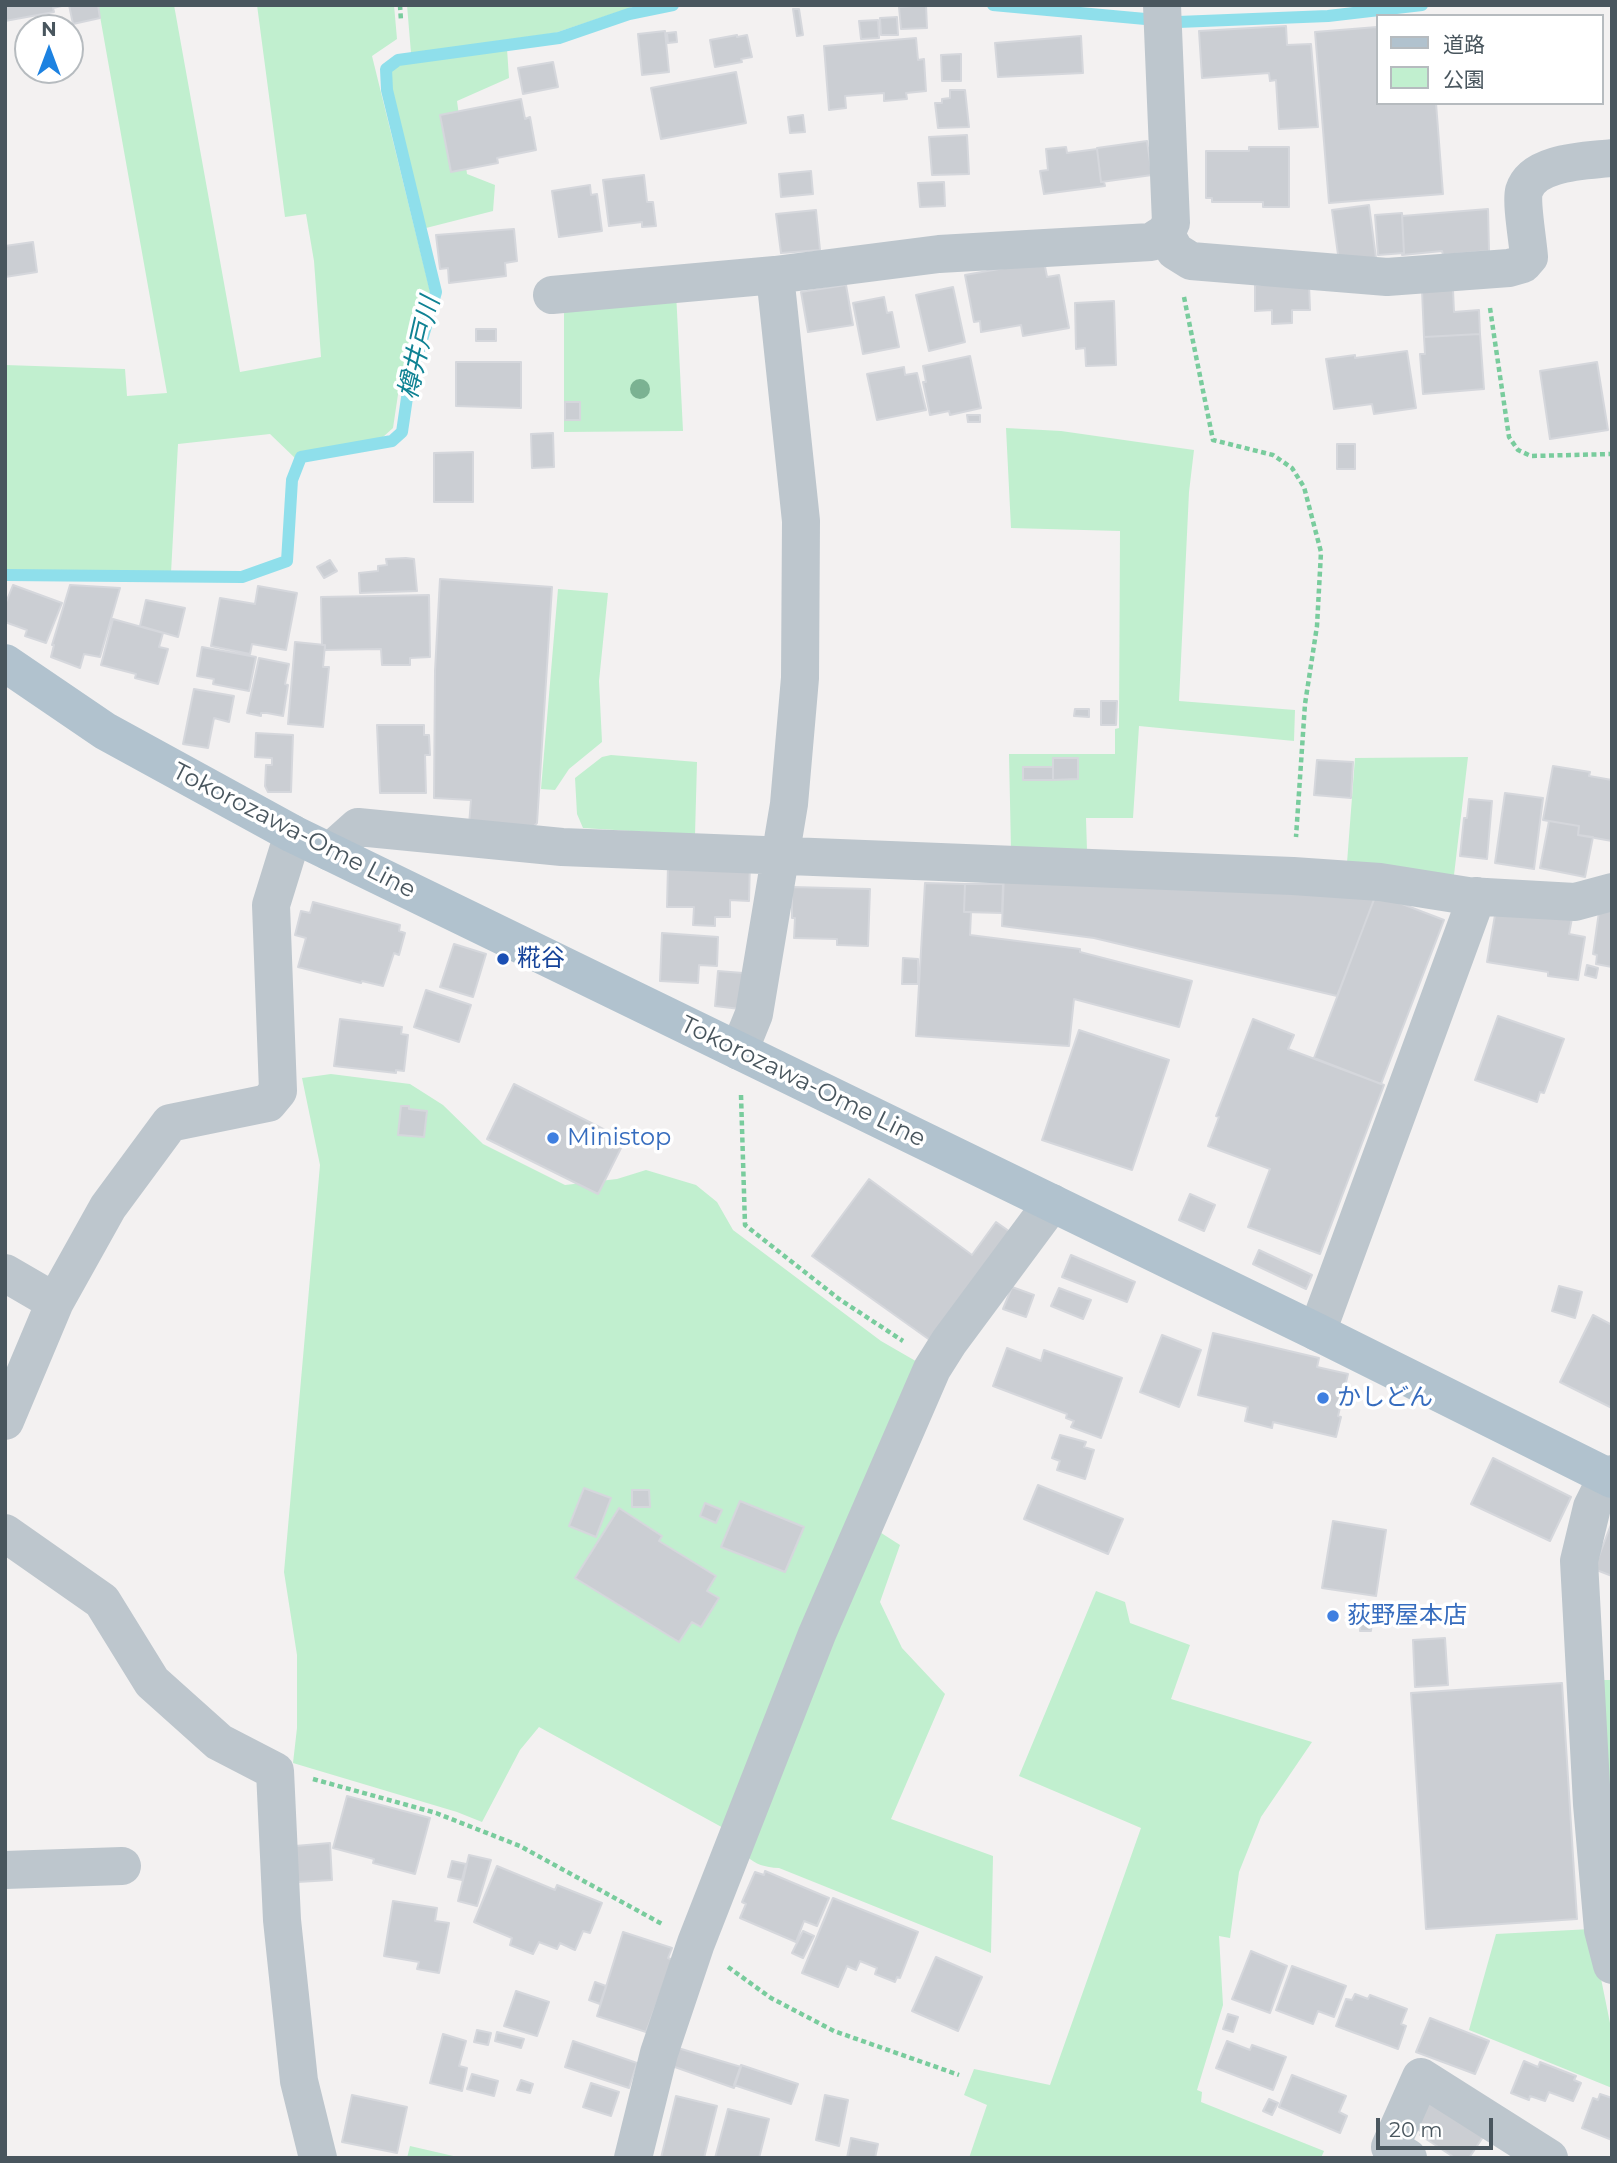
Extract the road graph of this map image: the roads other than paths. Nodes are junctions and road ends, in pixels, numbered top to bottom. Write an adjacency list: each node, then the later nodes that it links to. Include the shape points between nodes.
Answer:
1 (1162, 16): 3 (street)
2 (1612, 158): 3 (street, via 1553,166 1531,179 1524,192 1529,257 1509,268 1387,277 1191,261)
3 (1170, 242): 4 (street, via 939,254)
4 (775, 275): 5 (street); 9 (street, via 801,522 800,678 789,804)
5 (552, 295)
6 (5, 663): 7 (main road, Tokorozawa-Ome Line, via 105,731)
7 (293, 834): 8 (main road, Tokorozawa-Ome Line); 15 (street, via 271,905 278,1091 268,1103 170,1123 108,1207)
8 (330, 852): 9 (street, via 358,827 562,846); 12 (main road, Tokorozawa-Ome Line)
9 (779, 856): 11 (street, via 1293,876); 12 (street, via 754,1014)
10 (1612, 892): 11 (street, via 1575,902)
11 (1477, 896): 16 (street)
12 (739, 1051): 13 (main road, Tokorozawa-Ome Line)
13 (1052, 1203): 16 (main road, Tokorozawa-Ome Line); 24 (street, via 932,1369 817,1634 696,1944 659,2053)
14 (5, 1273): 15 (street)
15 (55, 1302): 17 (street)
16 (1317, 1332): 18 (main road, Tokorozawa-Ome Line)
17 (5, 1421)
18 (1610, 1477): 22 (street, via 1592,1507 1580,1561 1592,1804 1603,1930)
19 (5, 1533): 23 (street, via 102,1601 152,1682 219,1742 275,1771 282,1920 299,2081)
20 (122, 1866): 21 (street)
21 (5, 1870)
22 (1612, 1965)
23 (318, 2158)
24 (633, 2158)
25 (1408, 2158): 26 (street, via 1390,2147 1421,2077)
26 (1549, 2158)

